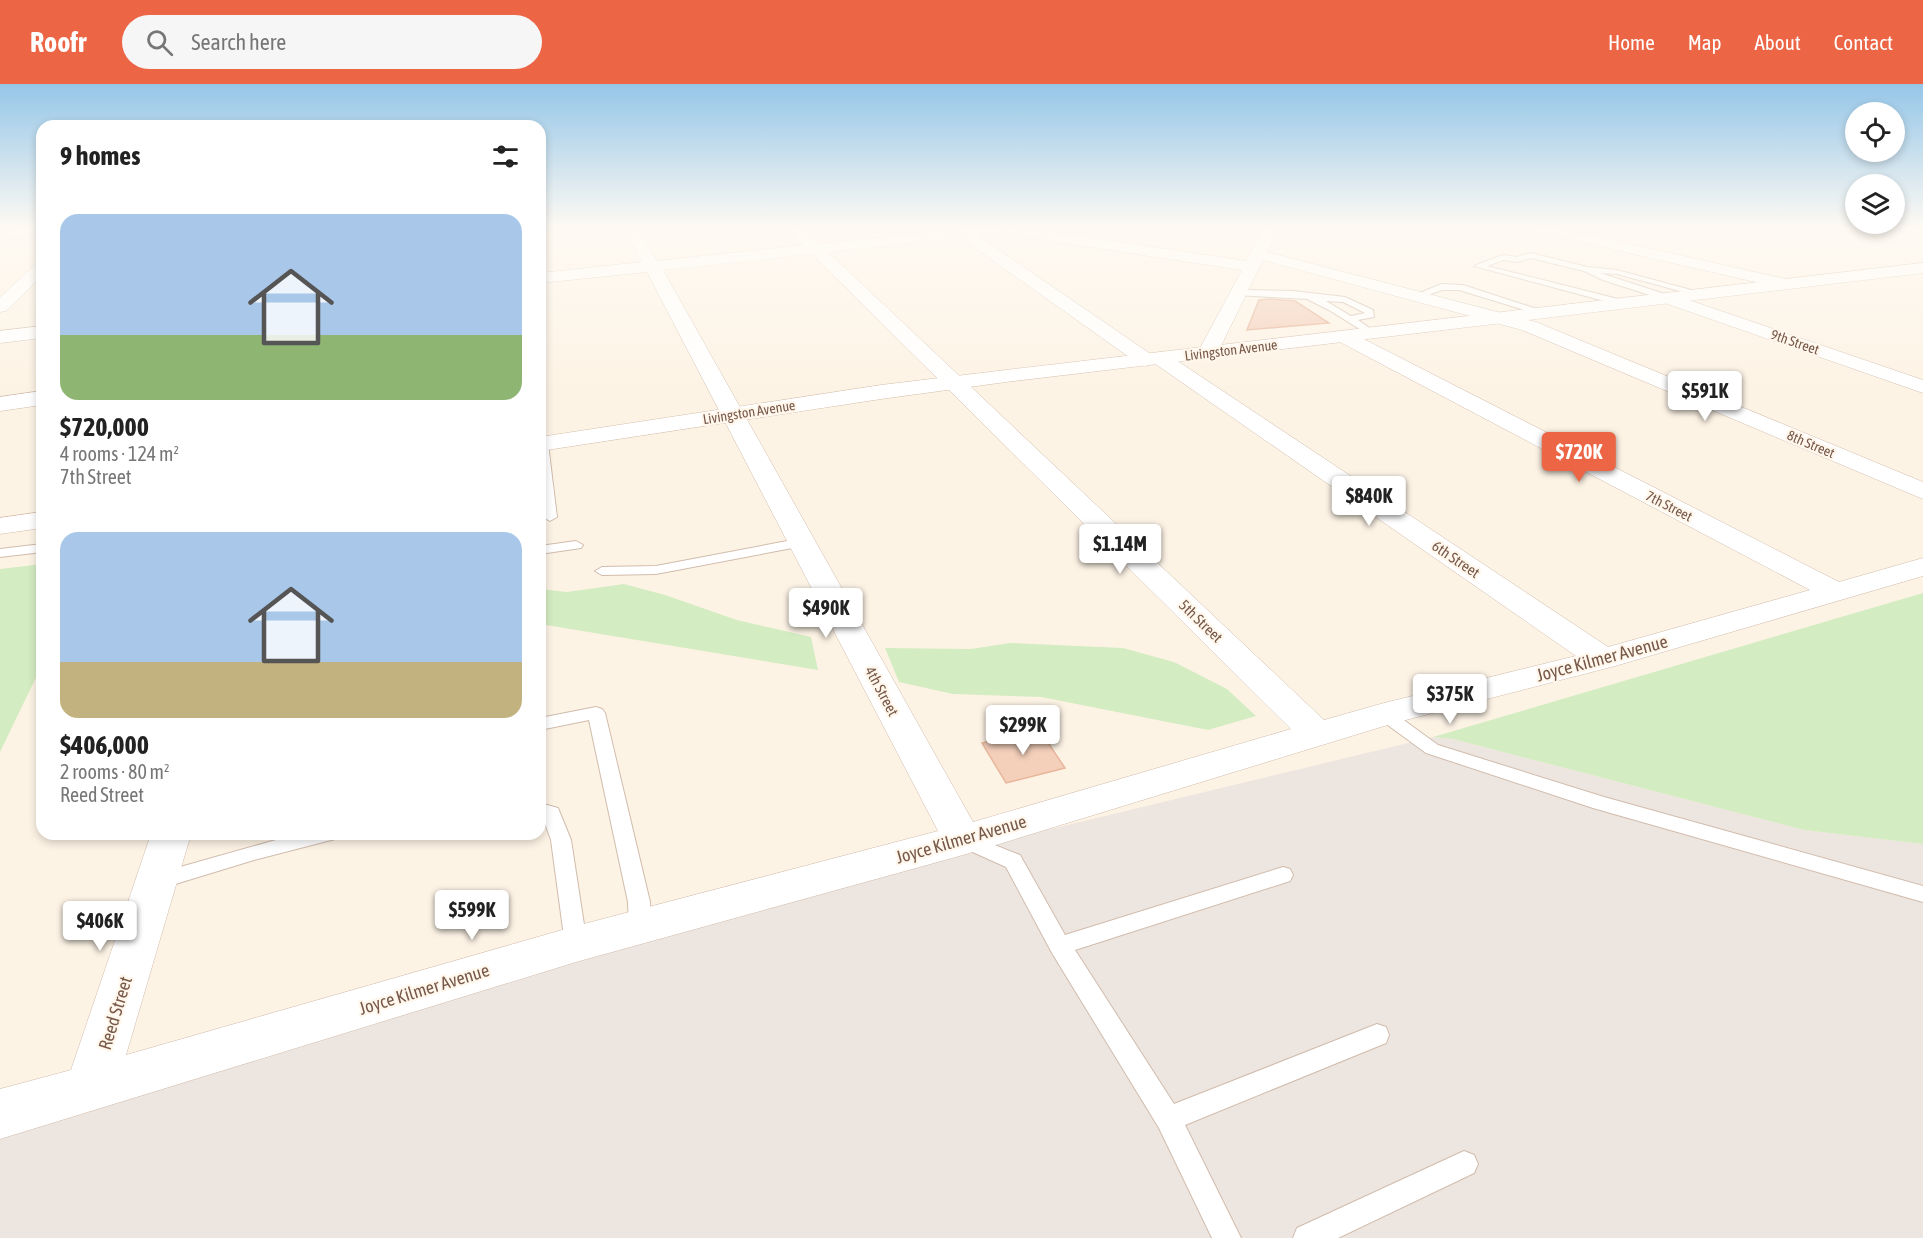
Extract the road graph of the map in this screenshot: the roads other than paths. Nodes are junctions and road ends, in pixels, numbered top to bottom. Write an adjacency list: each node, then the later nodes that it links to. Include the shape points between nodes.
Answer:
1 (28, 281): 19 (street)
2 (658, 281): 31 (street, 4th Street)
3 (848, 281): 27 (street, 5th Street)
4 (1036, 281): 26 (street, 6th Street)
5 (1245, 281): 13 (street)
6 (1347, 281): 15 (street, 8th Street)
7 (1536, 281): 18 (lane)
8 (1613, 281): 17 (lane)
9 (1651, 281): 14 (lane)
10 (1772, 281): 12 (street)
11 (1813, 281): 12 (street, Livingston Avenue)
12 (1786, 284): 14 (street, Livingston Avenue)
13 (1239, 293): 16 (lane); 25 (street)
14 (1702, 294): 17 (street, Livingston Avenue)
15 (1417, 296): 20 (lane, via 1441,287 1460,287); 21 (street, 8th Street)
16 (1311, 297): 22 (lane); 22 (lane, via 1345,300 1370,312 1371,315)
17 (1668, 298): 18 (street, Livingston Avenue); 28 (street, 9th Street)
18 (1623, 303): 20 (street, Livingston Avenue)
19 (0, 308)
20 (1544, 313): 21 (street, Livingston Avenue)
21 (1497, 318): 22 (street, Livingston Avenue, via 1372,333); 34 (street, 8th Street, via 1529,326)
22 (1345, 328): 25 (street, Livingston Avenue); 45 (street, 7th Street)
23 (36, 333): 24 (street)
24 (0, 337)
25 (1208, 352): 26 (street, Livingston Avenue)
26 (1153, 359): 27 (street, Livingston Avenue); 46 (street, 6th Street)
27 (954, 383): 31 (street, Livingston Avenue); 49 (street, 5th Street)
28 (1923, 387)
29 (36, 400): 30 (street)
30 (0, 404)
31 (733, 415): 32 (street, Livingston Avenue); 38 (street, 4th Street)
32 (546, 443)
33 (546, 485): 35 (lane)
34 (1923, 491)
35 (550, 517)
36 (36, 521): 37 (street)
37 (2, 527)
38 (803, 542): 44 (lane, via 656,570); 53 (street, 4th Street)
39 (576, 545): 41 (lane)
40 (36, 549): 42 (lane)
41 (546, 549)
42 (0, 553)
43 (1923, 567): 45 (street, Joyce Kilmer Avenue)
44 (602, 571)
45 (1836, 592): 46 (street, Joyce Kilmer Avenue)
46 (1603, 659): 47 (street, Joyce Kilmer Avenue)
47 (1384, 714): 49 (street, Joyce Kilmer Avenue); 56 (lane, via 1432,749 1600,803)
48 (546, 723): 57 (lane, via 596,713 639,902)
49 (1318, 735): 53 (street, Joyce Kilmer Avenue)
50 (546, 812): 58 (lane, via 551,813 561,840)
51 (169, 840): 55 (street, Reed Street)
52 (303, 840): 55 (lane)
53 (963, 840): 57 (street, Joyce Kilmer Avenue); 59 (lane, via 1013,861)
54 (1283, 875): 59 (lane)
55 (156, 882): 61 (street, Reed Street)
56 (1923, 894)
57 (640, 928): 58 (street, Joyce Kilmer Avenue)
58 (576, 944): 61 (street, Joyce Kilmer Avenue)
59 (1060, 946): 63 (lane)
60 (1377, 1035): 63 (lane)
61 (90, 1089): 62 (street, Joyce Kilmer Avenue)
62 (0, 1113)
63 (1168, 1119): 65 (lane)
64 (1464, 1164): 66 (lane)
65 (1227, 1238)
66 (1307, 1238)

